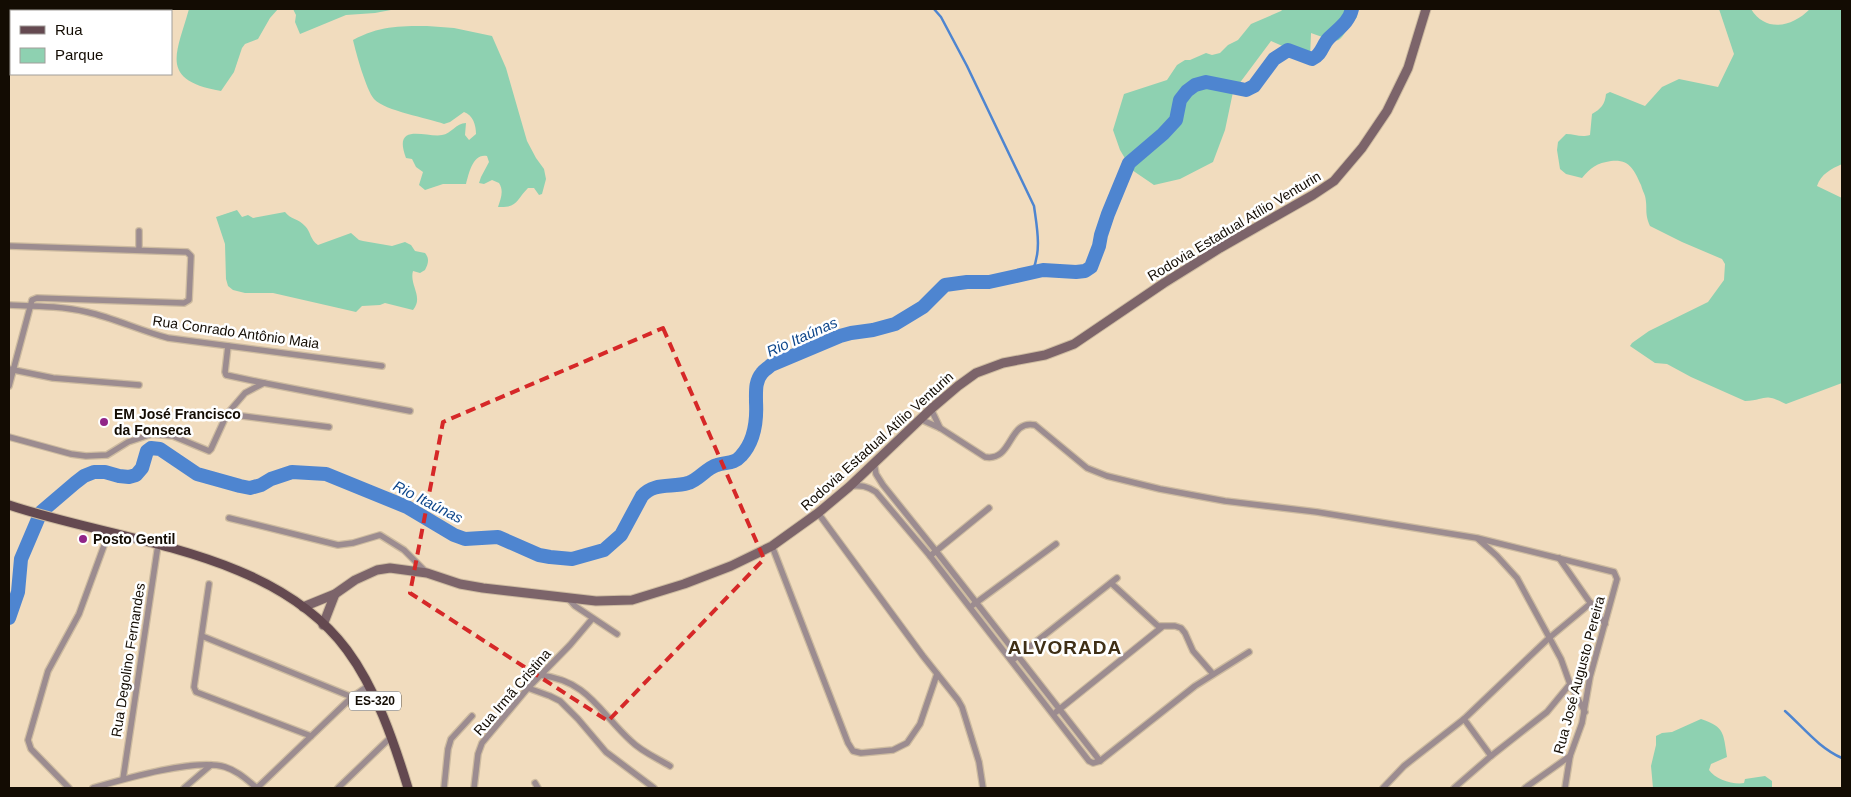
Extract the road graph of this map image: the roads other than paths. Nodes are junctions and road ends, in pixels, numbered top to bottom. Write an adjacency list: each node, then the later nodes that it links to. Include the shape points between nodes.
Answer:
1 (1426, 9): 13 (main road, Rodovia Estadual Atílio Venturin, via 1408,68 1387,111 1334,181 1164,283 1074,344 1045,355 989,368 958,386)
2 (139, 231): 4 (street)
3 (9, 246): 4 (street)
4 (139, 249): 6 (street, via 187,252 191,256 189,300 184,303 37,298)
5 (9, 305): 6 (street, Rua Conrado Antônio Maia)
6 (29, 306): 7 (street, Rua Conrado Antônio Maia, via 88,312 161,336); 9 (street)
7 (228, 346): 8 (street, Rua Conrado Antônio Maia); 10 (street, via 226,375)
8 (382, 366)
9 (11, 369): 11 (street, via 53,378); 12 (street)
10 (264, 383): 14 (street); 15 (street, via 245,392)
11 (139, 385)
12 (9, 386)
13 (931, 409): 16 (main road, Rodovia Estadual Atílio Venturin); 18 (street)
14 (410, 411)
15 (227, 414): 17 (street); 19 (street, via 212,449 206,451 172,436 152,434 128,442 107,455 86,456)
16 (920, 419): 18 (street); 20 (main road, Rodovia Estadual Atílio Venturin)
17 (329, 427)
18 (940, 428): 27 (street, via 991,458 1001,453 1023,425 1035,425 1087,468 1106,476 1225,501 1318,512)
19 (9, 437)
20 (874, 462): 21 (main road, Rodovia Estadual Atílio Venturin); 31 (street, via 876,474 883,485)
21 (849, 486): 24 (main road, Rodovia Estadual Atílio Venturin); 32 (street, via 860,485 876,492)
22 (9, 505): 26 (main road)
23 (989, 508): 31 (street)
24 (818, 513): 30 (main road, Rodovia Estadual Atílio Venturin); 54 (street)
25 (229, 518): 34 (street, via 338,545 380,535 404,550)
26 (109, 532): 29 (main road); 75 (street, via 74,625 48,671 29,735 31,749)
27 (1477, 538): 33 (street); 50 (street, via 1517,578)
28 (1056, 544): 40 (street)
29 (158, 545): 42 (main road, via 207,558 252,576); 73 (street, Rua Degolino Fernandes)
30 (772, 546): 39 (main road, Rodovia Estadual Atílio Venturin, via 731,566 632,600 596,602); 54 (street, via 853,751 893,750 908,743 920,724)
31 (936, 551): 32 (street); 40 (street)
32 (930, 556): 43 (street)
33 (1558, 557): 41 (street); 45 (street, Rua José Augusto Pereira, via 1611,570 1616,575)
34 (427, 573): 38 (main road, Rodovia Estadual Atílio Venturin, via 390,568 377,570); 39 (main road, Rodovia Estadual Atílio Venturin, via 483,588)
35 (1117, 578): 36 (street)
36 (1111, 583): 47 (street); 52 (street)
37 (209, 584): 49 (street)
38 (335, 594): 42 (main road, Rodovia Estadual Atílio Venturin); 46 (main road)
39 (567, 597): 44 (street)
40 (976, 603): 43 (street); 52 (street)
41 (1591, 603): 45 (street); 50 (street)
42 (303, 607): 46 (main road)
43 (970, 608): 53 (street)
44 (592, 618): 48 (street); 56 (street, Rua Irmã Cristina)
45 (1605, 624): 62 (street, Rua José Augusto Pereira, via 1590,677)
46 (323, 625): 58 (main road, ES-320, via 346,649)
47 (1162, 627): 55 (street, via 1175,626 1184,630 1193,651); 61 (street)
48 (617, 634)
49 (202, 636): 60 (street); 66 (street, via 194,687 199,694)
50 (1549, 638): 57 (street); 65 (street)
51 (1249, 652): 55 (street)
52 (1017, 657): 53 (street); 61 (street)
53 (1011, 662): 63 (street)
54 (937, 674): 83 (street, via 962,707 979,762)
55 (1213, 674): 70 (street)
56 (540, 675): 59 (street, Rua Irmã Cristina); 72 (street, via 574,685 637,746)
57 (1570, 684): 62 (street); 68 (street, via 1547,712)
58 (368, 686): 60 (street); 67 (main road, ES-320)
59 (528, 688): 81 (street, Rua Irmã Cristina, via 482,743); 82 (street, via 560,701 606,752)
60 (352, 697): 66 (street)
61 (1058, 709): 63 (street); 70 (street)
62 (1585, 712): 69 (street, Rua José Augusto Pereira)
63 (1052, 715): 70 (street, via 1089,761)
64 (472, 716): 80 (street, via 452,738)
65 (1464, 719): 68 (street); 84 (street, via 1404,766)
66 (311, 736): 78 (street)
67 (391, 737): 74 (main road, ES-320); 79 (street)
68 (1491, 756): 85 (street)
69 (1570, 756): 86 (street); 87 (street, Rua José Augusto Pereira)
70 (1100, 761)
71 (211, 765): 73 (street); 77 (street); 78 (street, via 235,771)
72 (670, 766)
73 (123, 779): 76 (street)
74 (407, 786)
75 (69, 788)
76 (93, 788)
77 (184, 788)
78 (257, 788)
79 (338, 788)
80 (444, 788)
81 (474, 788)
82 (654, 788)
83 (983, 788)
84 (1383, 788)
85 (1454, 788)
86 (1525, 788)
87 (1565, 788)

